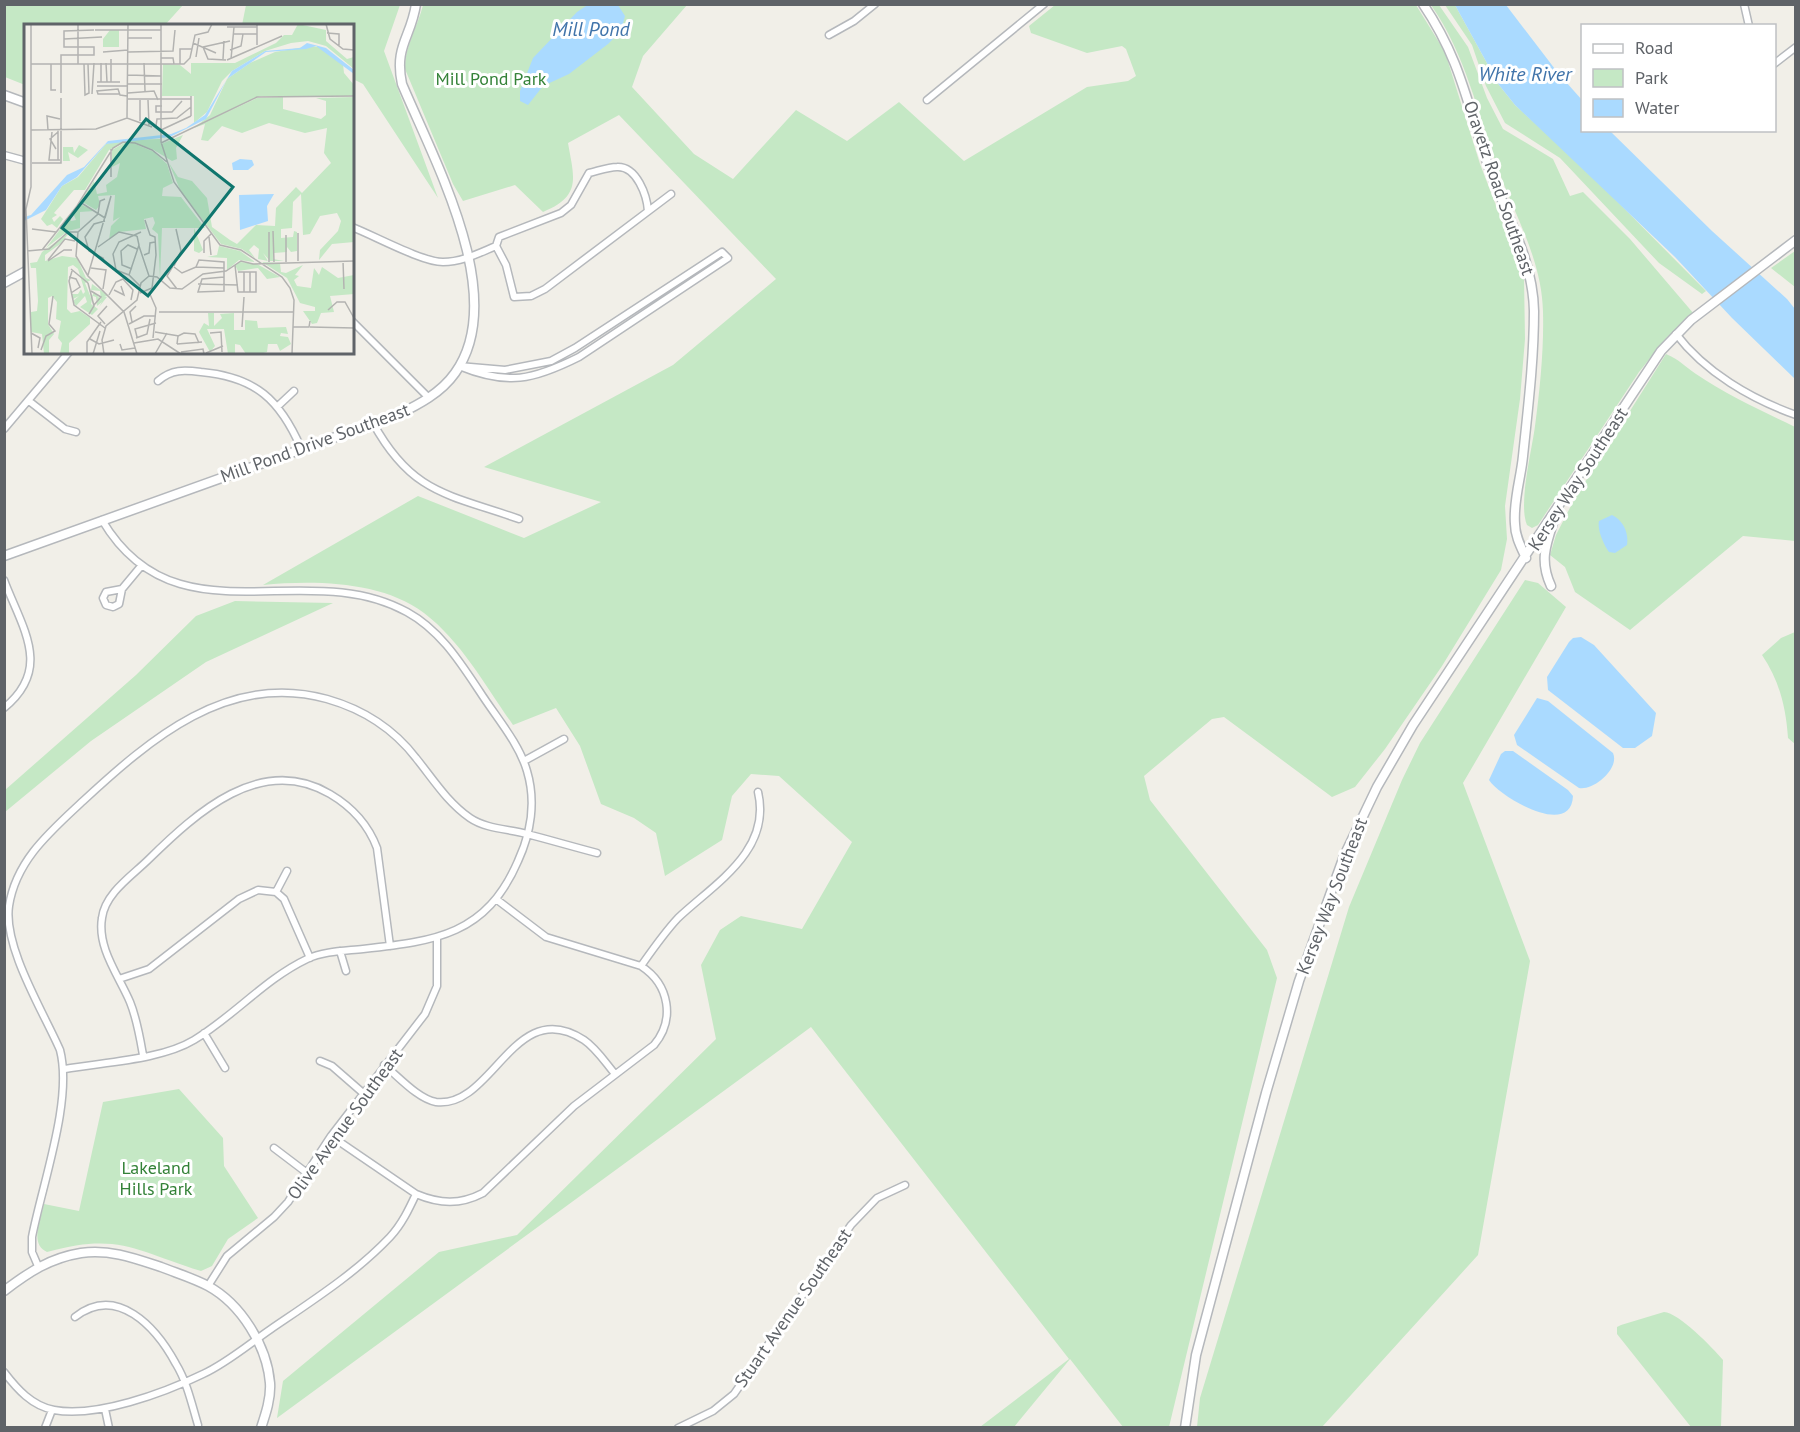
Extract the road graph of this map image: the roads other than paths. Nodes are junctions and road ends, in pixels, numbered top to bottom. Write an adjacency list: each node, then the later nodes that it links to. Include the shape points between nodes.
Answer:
1 (416, 4): 20 (street, Mill Pond Drive Southeast, via 398,58 400,76)
2 (875, 4): 7 (street)
3 (1044, 4): 11 (street)
4 (1423, 4): 41 (street, Oravetz Road Southeast, via 1460,70 1489,168 1531,281 1532,348 1514,518)
5 (1744, 4): 6 (street)
6 (1749, 24)
7 (829, 35)
8 (1796, 47): 9 (street)
9 (1776, 62)
10 (4, 94): 12 (street)
11 (927, 100)
12 (24, 102)
13 (4, 154): 14 (street)
14 (24, 160)
15 (671, 194): 16 (street)
16 (648, 211): 19 (street, via 646,193 628,169 619,166 588,173 571,205 561,213 499,237); 19 (street, via 546,289 531,296 514,297 506,265)
17 (354, 228): 20 (street, via 432,260)
18 (1796, 240): 24 (street, Kersey Way Southeast)
19 (496, 246): 20 (street)
20 (468, 258): 26 (street, Mill Pond Drive Southeast, via 473,321)
21 (24, 272): 22 (street)
22 (5, 282)
23 (354, 323): 29 (street)
24 (1676, 334): 32 (street, via 1687,350 1731,384); 37 (street, Kersey Way Southeast)
25 (67, 354): 30 (street)
26 (459, 366): 26 (street, via 484,376 507,379 556,369 728,258 722,252 718,254 551,361 505,370); 29 (street, Mill Pond Drive Southeast)
27 (158, 381): 31 (street, via 176,370 227,376 257,388)
28 (294, 391): 31 (street)
29 (429, 398): 33 (street, Mill Pond Drive Southeast)
30 (29, 401): 34 (street); 35 (street, via 65,429)
31 (278, 406): 36 (street)
32 (1796, 415)
33 (373, 423): 36 (street, Mill Pond Drive Southeast); 38 (street, via 399,463 429,488)
34 (4, 429)
35 (76, 432)
36 (301, 448): 39 (street, Mill Pond Drive Southeast)
37 (1559, 508): 41 (street, Kersey Way Southeast); 44 (street, via 1544,552 1543,563)
38 (519, 519)
39 (102, 520): 40 (street, Mill Pond Drive Southeast); 42 (street, via 114,540)
40 (4, 556)
41 (1526, 558): 90 (street, Kersey Way Southeast, via 1413,726 1377,787 1344,856 1299,981 1266,1093 1196,1354)
42 (142, 565): 45 (street); 48 (street, via 176,583 223,593 327,590 391,604 423,622 455,655)
43 (4, 580): 46 (street, via 31,652 32,666 26,686)
44 (1551, 586)
45 (122, 589)
46 (4, 708)
47 (564, 739): 48 (street)
48 (524, 761): 50 (street, via 532,815)
49 (759, 792): 60 (street, via 760,812 740,864 676,920)
50 (528, 834): 51 (street); 54 (street, via 515,868); 55 (street, via 472,819 446,797 405,745 364,714 310,696 242,698 177,723 112,775 33,851 17,876)
51 (597, 853)
52 (287, 871): 53 (street)
53 (276, 892): 59 (street, via 291,910); 62 (street, via 267,889 245,895 156,965)
54 (496, 899): 56 (street, via 472,921); 60 (street, via 546,937)
55 (6, 909): 67 (street, via 21,962)
56 (437, 939): 57 (street); 66 (street, Olive Avenue Southeast, via 438,975 433,999 416,1028)
57 (390, 946): 58 (street); 62 (street, via 380,861 366,825 348,806 326,792 296,782 267,782 243,787 214,803 112,896 102,915 101,928)
58 (340, 951): 59 (street); 61 (street)
59 (310, 958): 63 (street, via 274,979)
60 (641, 966): 69 (street, via 661,985 666,998 666,1026 654,1046)
61 (346, 971)
62 (119, 979): 64 (street, via 134,1014)
63 (204, 1033): 64 (street, via 179,1047); 68 (street)
64 (144, 1055): 67 (street)
65 (320, 1061): 70 (street, via 332,1066)
66 (384, 1065): 69 (street, via 426,1098 458,1099 527,1036 555,1030 584,1040); 70 (street, Olive Avenue Southeast)
67 (65, 1068): 76 (street, via 58,1120 32,1237 32,1252)
68 (225, 1068)
69 (615, 1074): 75 (street, via 574,1106 483,1193 470,1200 449,1203)
70 (363, 1093): 71 (street, Olive Avenue Southeast)
71 (332, 1136): 73 (street, Olive Avenue Southeast); 75 (street)
72 (274, 1148): 73 (street)
73 (307, 1173): 77 (street, Olive Avenue Southeast, via 283,1209 227,1256)
74 (905, 1185): 89 (street, Stuart Avenue Southeast, via 877,1198 850,1225 734,1394 713,1412)
75 (417, 1194): 80 (street, via 398,1228 380,1246)
76 (38, 1266): 77 (street, via 80,1253 117,1253); 78 (street)
77 (208, 1286): 80 (street, via 237,1311)
78 (4, 1291)
79 (75, 1317): 82 (street, via 104,1304 131,1312 157,1336 177,1364)
80 (257, 1339): 82 (street); 88 (street, via 270,1383)
81 (4, 1372): 84 (street, via 28,1398)
82 (184, 1383): 83 (street); 85 (street)
83 (105, 1409): 84 (street, via 77,1413); 87 (street)
84 (52, 1410): 86 (street)
85 (198, 1425)
86 (45, 1428)
87 (109, 1428)
88 (261, 1428)
89 (678, 1428)
90 (1185, 1428)

